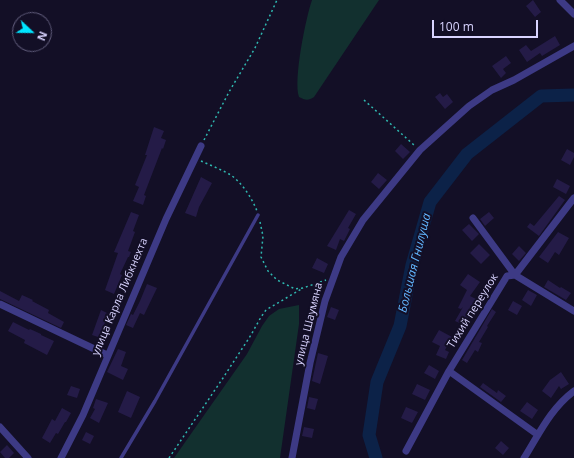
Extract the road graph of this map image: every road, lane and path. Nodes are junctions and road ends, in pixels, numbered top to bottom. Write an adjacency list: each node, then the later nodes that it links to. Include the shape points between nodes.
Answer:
1 (277, 0): 6 (path, via 255,48)
2 (560, 0): 3 (street)
3 (574, 14)
4 (574, 46): 7 (street, улица Шаумяна, via 481,96)
5 (364, 100): 7 (path)
6 (201, 146): 8 (street, улица Карла Либкнехта)
7 (420, 150): 13 (street, улица Шаумяна, via 363,220 341,257)
8 (195, 159): 10 (path, via 235,178 252,200); 17 (street, улица Карла Либкнехта)
9 (574, 198): 12 (street, Тихий переулок)
10 (258, 215): 14 (path, via 263,236 261,257 264,265 277,280 294,289); 25 (lane)
11 (473, 218): 12 (street)
12 (515, 275): 16 (street); 18 (street, Тихий переулок, via 507,276)
13 (333, 277): 14 (path); 27 (street, улица Шаумяна, via 319,324)
14 (303, 288): 26 (path, via 266,310 260,317 224,378)
15 (0, 304): 17 (street)
16 (574, 311)
17 (107, 355): 24 (street, улица Карла Либкнехта)
18 (449, 371): 21 (street); 22 (street, Тихий переулок)
19 (574, 391): 21 (street, via 551,413)
20 (0, 427): 23 (street)
21 (538, 436): 28 (street)
22 (406, 451)
23 (28, 458)
24 (61, 458)
25 (121, 458)
26 (169, 458)
27 (292, 458)
28 (524, 458)

